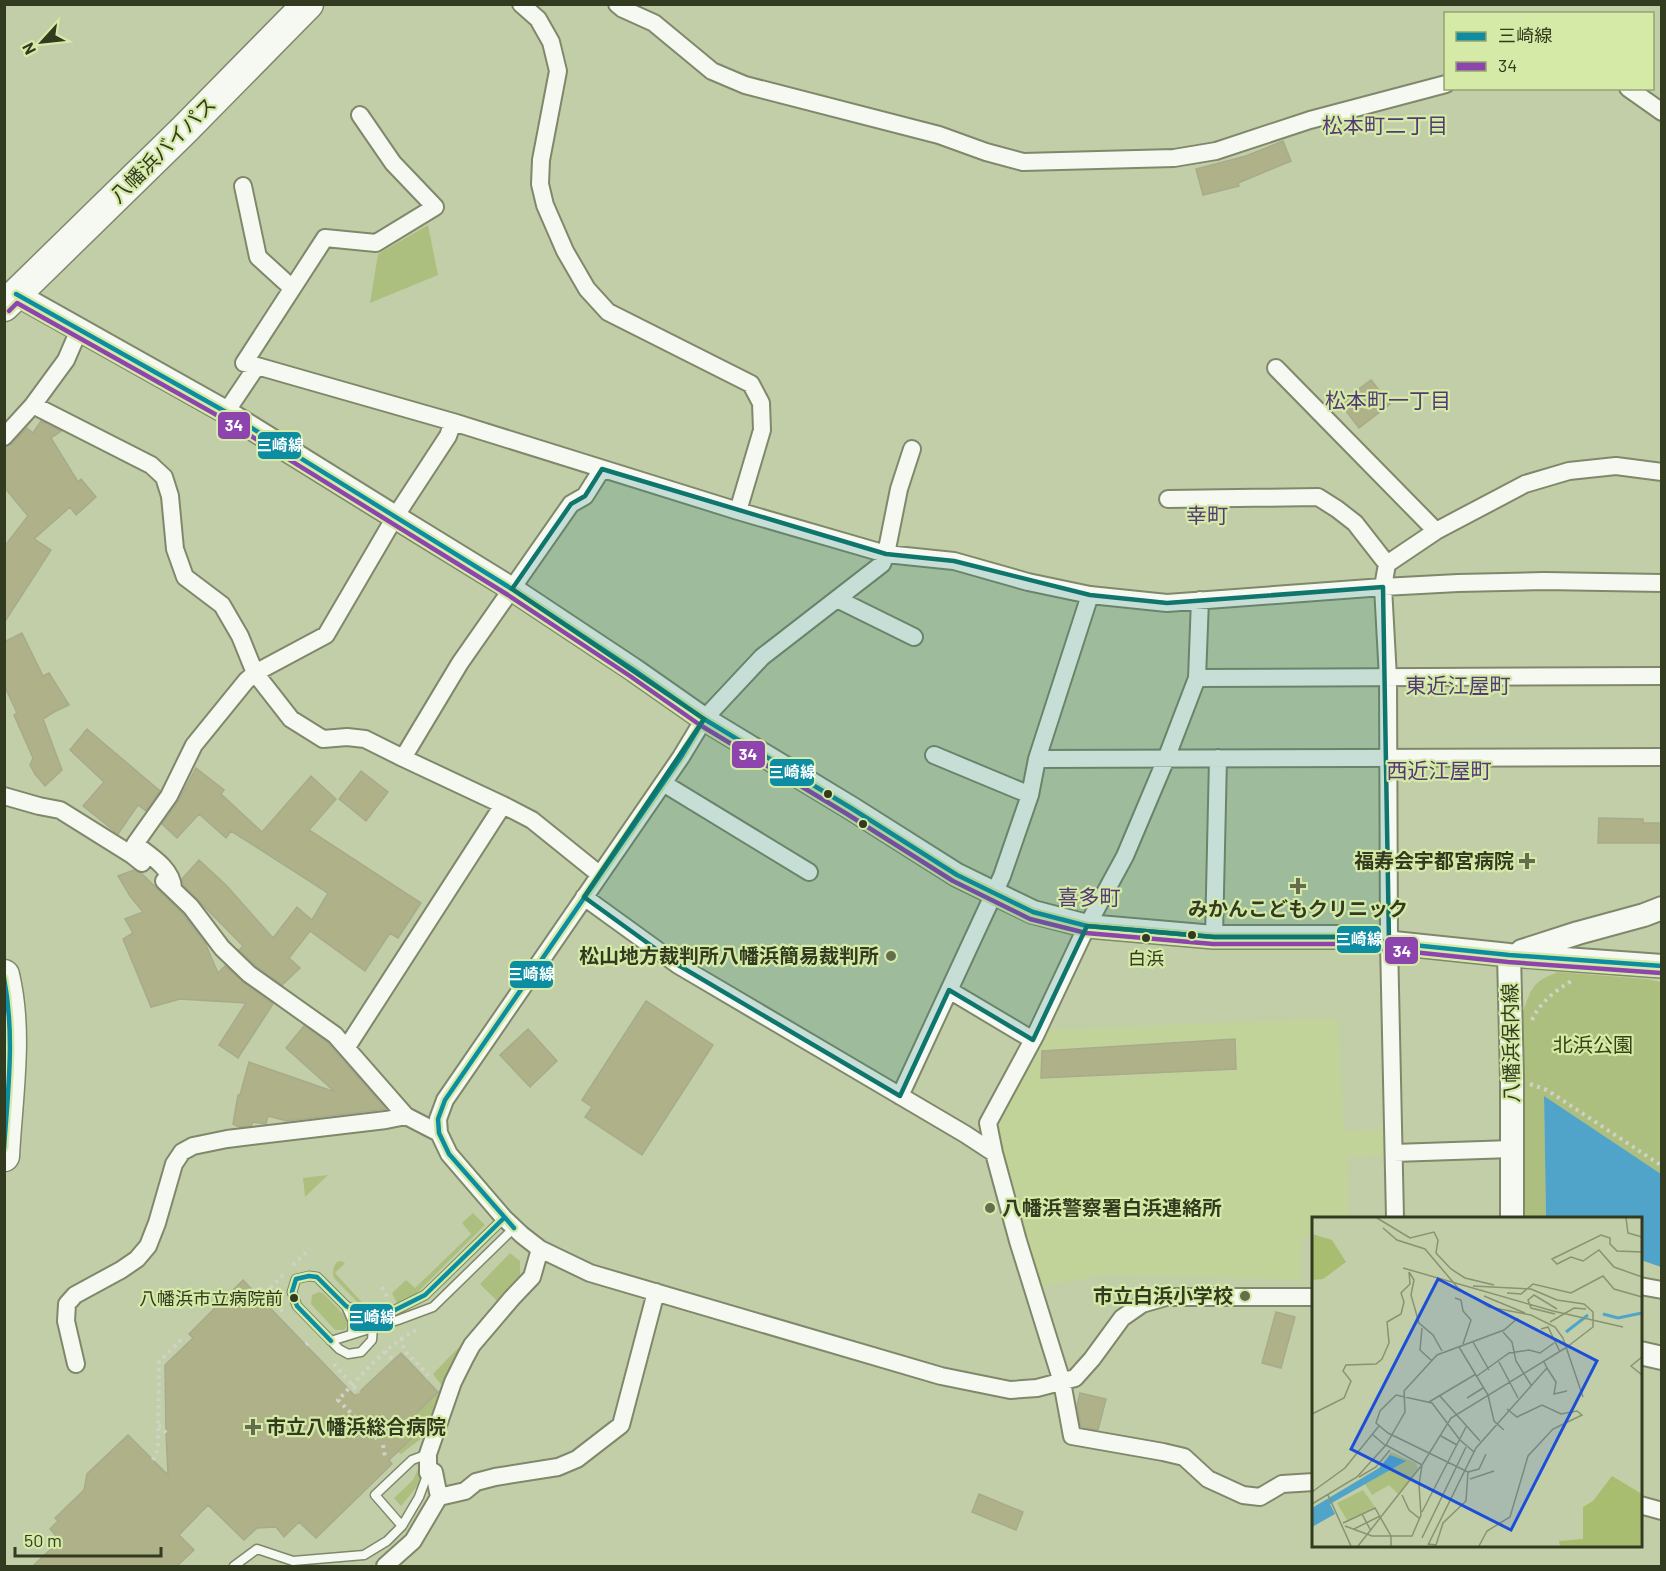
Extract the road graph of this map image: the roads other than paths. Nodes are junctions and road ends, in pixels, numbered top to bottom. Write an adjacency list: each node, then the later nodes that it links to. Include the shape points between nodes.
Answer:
1 (308, 4): 10 (highway, 八幡浜バイパス, via 184,130)
2 (521, 4): 22 (street, via 538,19 551,42 558,71 540,184 565,251 586,289 608,312 751,384 761,403 762,430)
3 (617, 4): 4 (street, via 654,23 712,71 745,85 939,135 1023,162 1174,158 1216,151 1310,120)
4 (1444, 85)
5 (1631, 90): 6 (street)
6 (1662, 112)
7 (360, 115): 9 (street, via 393,163 435,207 376,243 325,238)
8 (243, 186): 9 (street, via 258,257)
9 (292, 288): 12 (street, via 244,363)
10 (8, 296): 11 (main road, 八幡浜保内線)
11 (79, 330): 14 (street, via 66,360); 15 (main road, 八幡浜保内線)
12 (257, 366): 15 (street); 16 (street)
13 (1276, 368): 24 (street)
14 (33, 405): 17 (street); 34 (street, via 151,465 164,477 170,496 175,549 185,578 222,605)
15 (226, 412): 23 (main road, 八幡浜保内線)
16 (453, 422): 19 (street); 23 (street, via 448,436)
17 (4, 437)
18 (912, 450): 25 (street, via 899,489)
19 (602, 469): 22 (street); 29 (street, via 585,496 571,504)
20 (1662, 472): 24 (street, via 1616,466 1569,471 1525,484)
21 (1168, 499): 26 (street, via 1318,497 1355,523)
22 (738, 511): 25 (street)
23 (395, 516): 29 (main road, 八幡浜保内線); 34 (street, via 326,635)
24 (1436, 531): 26 (street)
25 (886, 554): 30 (street, via 954,561); 31 (street, via 882,564)
26 (1387, 564): 28 (street)
27 (1662, 583): 28 (street, via 1544,581)
28 (1383, 586): 32 (street); 37 (street)
29 (512, 589): 38 (main road, 八幡浜保内線); 42 (street, via 460,663)
30 (1090, 595): 32 (street, via 1167,603); 43 (street)
31 (837, 599): 33 (street); 38 (street, via 762,657)
32 (1200, 600): 36 (street)
33 (914, 637)
34 (255, 674): 42 (street, via 291,719 323,739 365,739); 52 (street, via 194,745 169,796 135,844 161,864 173,880)
35 (1662, 676): 37 (street)
36 (1197, 678): 37 (street); 44 (street)
37 (1388, 678): 40 (street)
38 (704, 718): 46 (street); 53 (main road, 八幡浜保内線, via 957,875)
39 (934, 755): 47 (street)
40 (1387, 757): 41 (street); 45 (street); 58 (street)
41 (1662, 757)
42 (403, 758): 49 (street)
43 (1037, 759): 44 (street); 47 (street)
44 (1166, 759): 45 (street); 56 (street, via 1125,856)
45 (1218, 759): 57 (street)
46 (663, 783): 50 (street); 51 (street)
47 (1030, 795): 53 (street)
48 (4, 796): 52 (street, via 60,810 132,855)
49 (503, 805): 51 (street, via 532,820); 64 (street)
50 (809, 872)
51 (599, 874): 54 (street)
52 (173, 888): 64 (street, via 222,948 249,974)
53 (993, 893): 56 (main road, 八幡浜保内線, via 1033,912); 62 (street)
54 (584, 897): 65 (street, via 678,965); 68 (street, via 445,1100 438,1119)
55 (1662, 908): 59 (main road)
56 (1087, 926): 57 (main road, 八幡浜保内線); 63 (street)
57 (1214, 937): 58 (main road, 八幡浜保内線, via 1336,937)
58 (1389, 942): 59 (main road, 八幡浜保内線); 70 (street)
59 (1509, 955): 60 (main road); 69 (main road, 八幡浜保内線)
60 (1662, 966)
61 (4, 975): 66 (highway, via 9,992 12,1058)
62 (949, 990): 63 (street); 65 (street)
63 (1033, 1040): 71 (street, via 988,1123)
64 (347, 1047): 67 (street)
65 (900, 1096): 71 (street)
66 (5, 1108): 72 (highway)
67 (406, 1116): 68 (street); 87 (street, via 227,1139 182,1152 174,1164 148,1246 137,1259 75,1295 67,1304 66,1321)
68 (440, 1133): 75 (street, via 449,1154)
69 (1512, 1149): 70 (street); 74 (main road, 八幡浜保内線)
70 (1394, 1153): 73 (street)
71 (994, 1154): 88 (street)
72 (4, 1156)
73 (1395, 1217)
74 (1512, 1217)
75 (509, 1223): 76 (street); 81 (lane, via 425,1295 369,1318); 82 (lane, via 433,1307)
76 (540, 1249): 79 (street, via 590,1273); 89 (street, via 532,1277 472,1345 453,1382)
77 (1642, 1286): 78 (street)
78 (1662, 1290)
79 (656, 1292): 88 (street, via 941,1376 1010,1390); 92 (street, via 621,1425 577,1459 558,1467 495,1477 476,1482 465,1491)
80 (1312, 1297): 88 (street, via 1166,1298 1142,1304 1122,1318 1076,1378)
81 (346, 1306): 83 (lane, via 353,1322); 84 (lane, via 317,1277 296,1279 292,1292 297,1306)
82 (373, 1327): 83 (lane); 84 (lane, via 372,1340 361,1352 348,1354)
83 (352, 1333): 84 (lane)
84 (331, 1341)
85 (1642, 1353): 86 (main road)
86 (1662, 1358)
87 (76, 1364)
88 (1062, 1383): 91 (street, via 1072,1436 1184,1457 1208,1479 1243,1495 1260,1497 1282,1484)
89 (428, 1454): 90 (street); 95 (lane, via 412,1460 375,1496)
90 (428, 1473): 92 (street, via 434,1472); 95 (lane)
91 (1312, 1482)
92 (439, 1497): 97 (street, via 413,1541)
93 (1642, 1505): 94 (street)
94 (1662, 1510)
95 (402, 1526): 96 (lane, via 364,1555 293,1561 257,1549)
96 (234, 1566)
97 (385, 1566)

